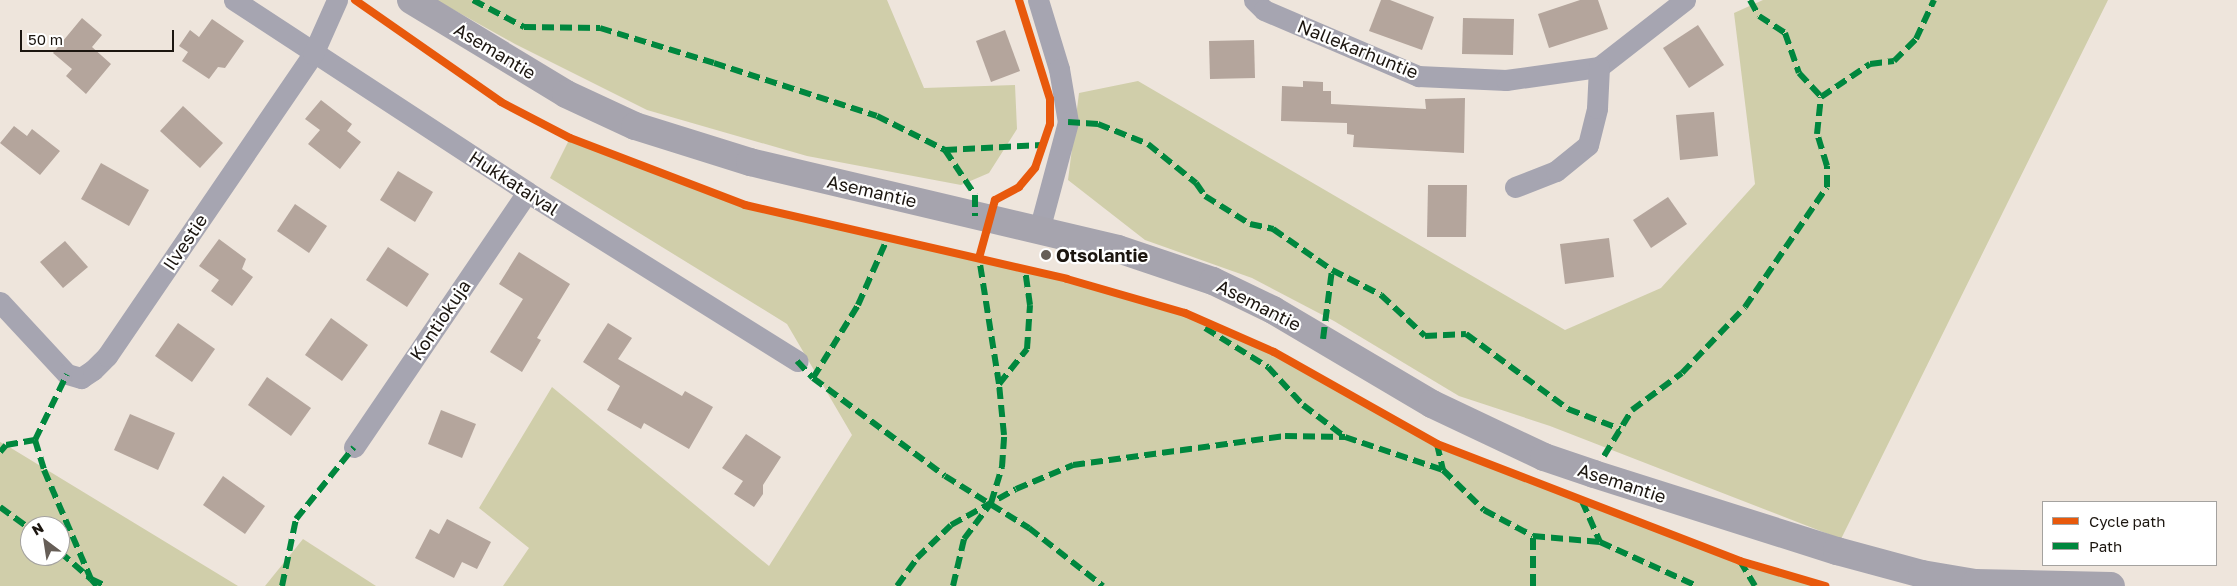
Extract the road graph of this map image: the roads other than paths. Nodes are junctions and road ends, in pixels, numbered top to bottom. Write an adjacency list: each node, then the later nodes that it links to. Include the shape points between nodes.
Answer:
1 (234, 0): 7 (street, Hukkataival)
2 (337, 0): 7 (street, Ilvestie)
3 (411, 0): 11 (main road, Asemantie, via 566,94 635,126 750,162)
4 (1038, 0): 11 (street, via 1059,69 1068,122)
5 (1254, 0): 8 (street, Nallekarhuntie, via 1264,10 1418,76 1506,80)
6 (1685, 0): 8 (street, Nallekarhuntie)
7 (313, 54): 10 (street, Hukkataival); 12 (street, Ilvestie, via 108,356 93,370 80,378 67,374)
8 (1599, 67): 9 (street, via 1597,108 1588,145 1556,171)
9 (1515, 187)
10 (527, 192): 13 (street, Hukkataival); 14 (street, Kontiokuja)
11 (1039, 230): 15 (main road, Asemantie, via 1118,248 1213,281 1273,310 1432,404 1544,456 1594,474 1837,551 1922,574 1975,583)
12 (0, 302)
13 (797, 361)
14 (354, 447)
15 (2111, 586)

